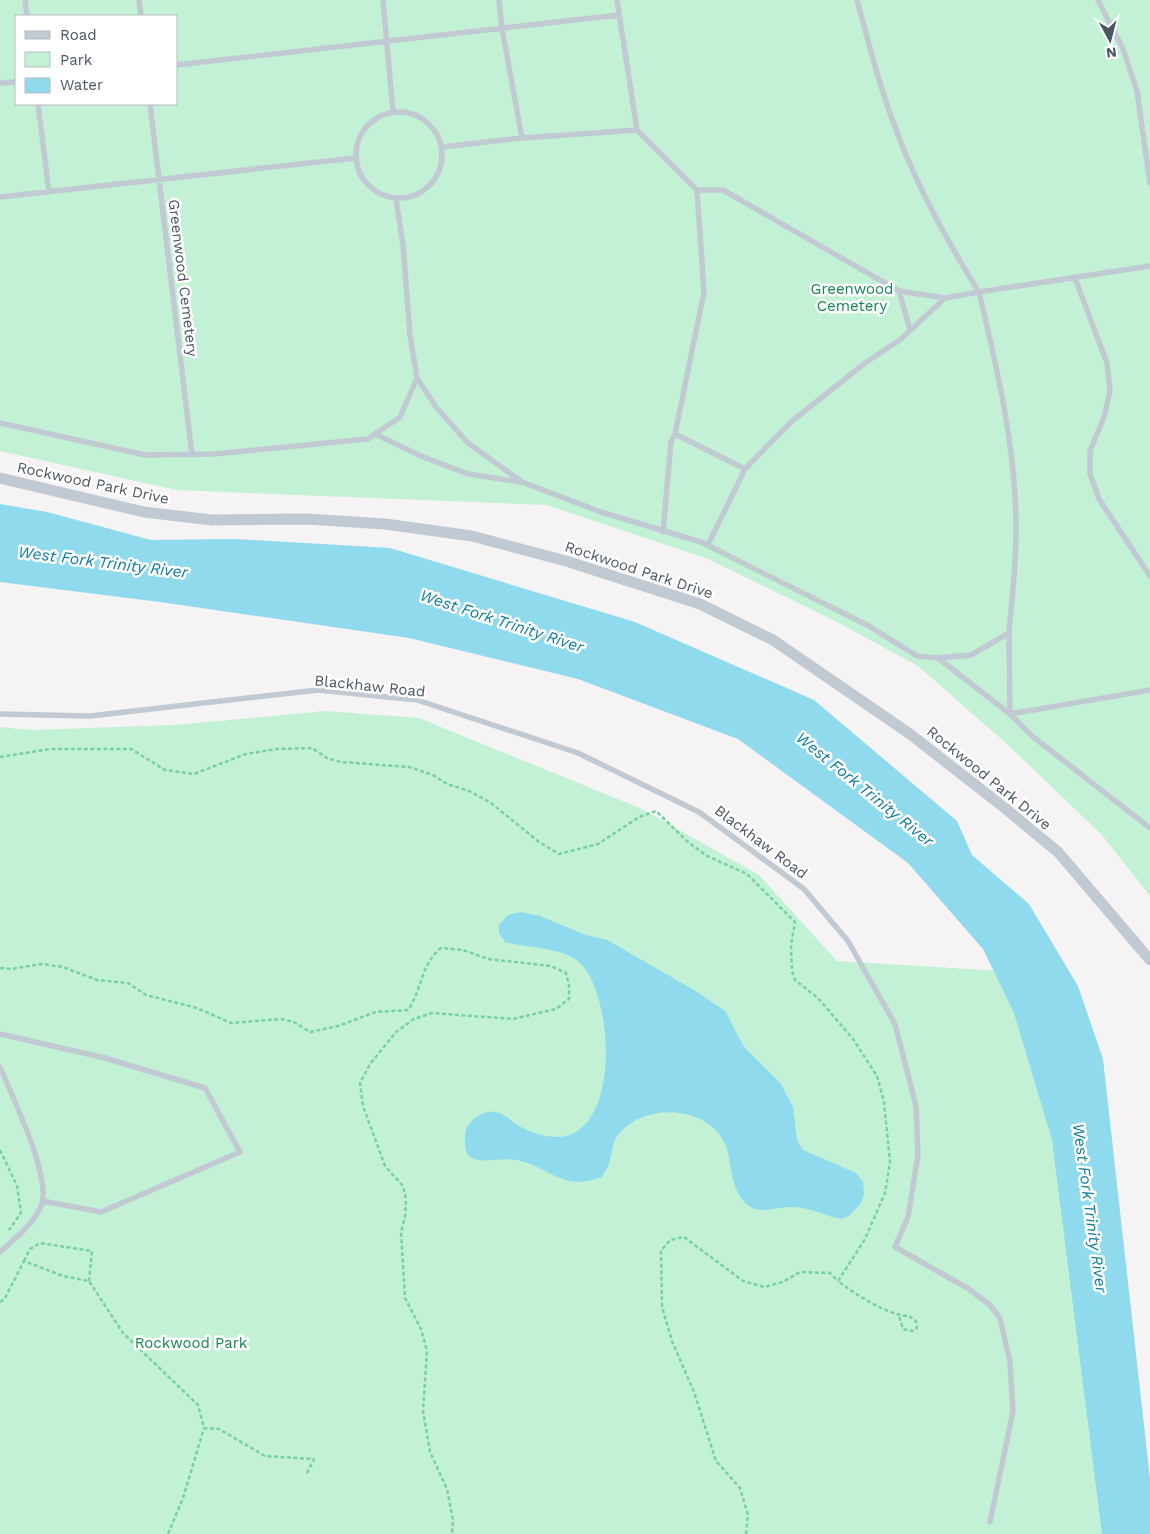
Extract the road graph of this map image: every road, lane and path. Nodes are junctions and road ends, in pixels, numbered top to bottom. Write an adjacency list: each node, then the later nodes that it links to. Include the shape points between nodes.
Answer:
1 (25, 0): 8 (lane)
2 (139, 0): 9 (lane)
3 (383, 0): 12 (lane)
4 (499, 0): 11 (lane)
5 (617, 0): 10 (lane)
6 (857, 0): 32 (lane, via 897,132 946,240)
7 (1098, 0): 24 (lane, via 1122,49 1137,91)
8 (27, 15)
9 (141, 15)
10 (619, 15): 11 (lane); 19 (lane)
11 (502, 28): 12 (lane); 20 (lane)
12 (388, 41): 13 (lane); 18 (lane)
13 (178, 64)
14 (15, 82): 15 (lane)
15 (0, 83)
16 (38, 105): 26 (lane)
17 (150, 105): 23 (lane, Greenwood Cemetery)
18 (393, 112): 21 (lane, via 418,117 435,132); 22 (lane, via 376,118 365,128 356,145)
19 (637, 130): 20 (lane); 25 (lane)
20 (522, 138): 21 (lane)
21 (442, 147): 28 (lane, via 442,164 433,183 416,196)
22 (355, 158): 23 (lane); 28 (lane, via 360,176 368,186 379,195)
23 (158, 181): 26 (lane); 39 (lane, Greenwood Cemetery)
24 (1150, 183)
25 (697, 190): 31 (lane, via 723,190); 38 (lane, via 704,292)
26 (49, 192): 27 (lane)
27 (0, 197)
28 (396, 199): 35 (lane)
29 (1150, 266): 30 (lane)
30 (1075, 278): 32 (lane); 45 (lane, via 1107,364 1110,390 1104,417 1090,451 1090,474 1099,498)
31 (899, 291): 33 (lane); 34 (lane)
32 (979, 292): 33 (lane); 46 (lane, via 1003,396 1014,478 1016,553)
33 (946, 298): 34 (lane)
34 (910, 330): 40 (lane, via 792,421)
35 (417, 378): 37 (lane, via 400,417); 42 (lane, via 436,407 468,443)
36 (0, 423): 39 (lane, via 145,456)
37 (375, 434): 39 (lane, via 368,439 316,445); 42 (lane, via 468,474)
38 (675, 434): 40 (lane); 43 (lane)
39 (192, 454)
40 (745, 469): 44 (lane)
41 (0, 478): 53 (street, Rockwood Park Drive, via 144,512 212,520 307,519 376,523 472,536 566,561 700,604 773,640 910,734 1006,809 1058,852)
42 (522, 482): 43 (lane)
43 (664, 532): 44 (lane)
44 (708, 545): 47 (lane, via 869,626 917,656)
45 (1150, 576)
46 (1009, 633): 47 (lane, via 971,655); 50 (lane)
47 (938, 658): 50 (lane)
48 (1150, 690): 50 (lane)
49 (0, 714): 68 (lane, Blackhaw Road, via 90,716 318,690 417,700 586,757 699,812 804,889 848,941 898,1033 916,1106 918,1155 908,1217 895,1247 969,1290 990,1305 1000,1318 1010,1362 1013,1411)
50 (1010, 714): 52 (lane, via 1032,736)
51 (0, 757): 63 (path, via 51,749 131,748 165,770 194,774 246,754 312,748 341,762 409,766 433,775 491,803 558,854 598,844 639,817 656,811 707,856 747,874 795,922 791,946 795,980 818,998 842,1025 878,1076 890,1162 885,1193 864,1239)
52 (1150, 828)
53 (1150, 960)
54 (0, 968): 70 (path, via 11,970 41,964 63,967 97,980 128,983 146,995 197,1008 231,1023 281,1019 294,1022 310,1032 376,1012 408,1010 429,958 441,948 463,950 488,959 551,966 566,973 569,999 556,1009 513,1020 432,1013 414,1019 396,1032 370,1064 360,1083 363,1106 386,1166 403,1186 406,1199 401,1232 405,1298 421,1329 427,1352 422,1410 430,1452 447,1489)
55 (0, 1034): 58 (lane, via 105,1058 205,1088 240,1152 101,1212)
56 (0, 1068): 58 (lane, via 26,1129 42,1180)
57 (0, 1150): 59 (path, via 17,1186 21,1213)
58 (43, 1201): 60 (lane, via 19,1236)
59 (8, 1231)
60 (0, 1252)
61 (24, 1261): 62 (path, via 63,1276); 62 (path, via 30,1249 40,1243 92,1251); 64 (path)
62 (89, 1281): 66 (path, via 123,1332 198,1405)
63 (838, 1281): 65 (path, via 854,1294); 71 (path, via 830,1273 800,1272 764,1287 743,1281 684,1237 670,1240 661,1251 662,1307 672,1341 694,1392 716,1461 740,1488 748,1515)
64 (0, 1302)
65 (899, 1316): 65 (path, via 903,1329 912,1331 917,1328 916,1321 910,1316)
66 (204, 1428): 67 (path, via 220,1429 265,1456 314,1459); 69 (path, via 183,1498)
67 (306, 1475)
68 (990, 1522)
69 (168, 1534)
70 (452, 1534)
71 (746, 1534)

